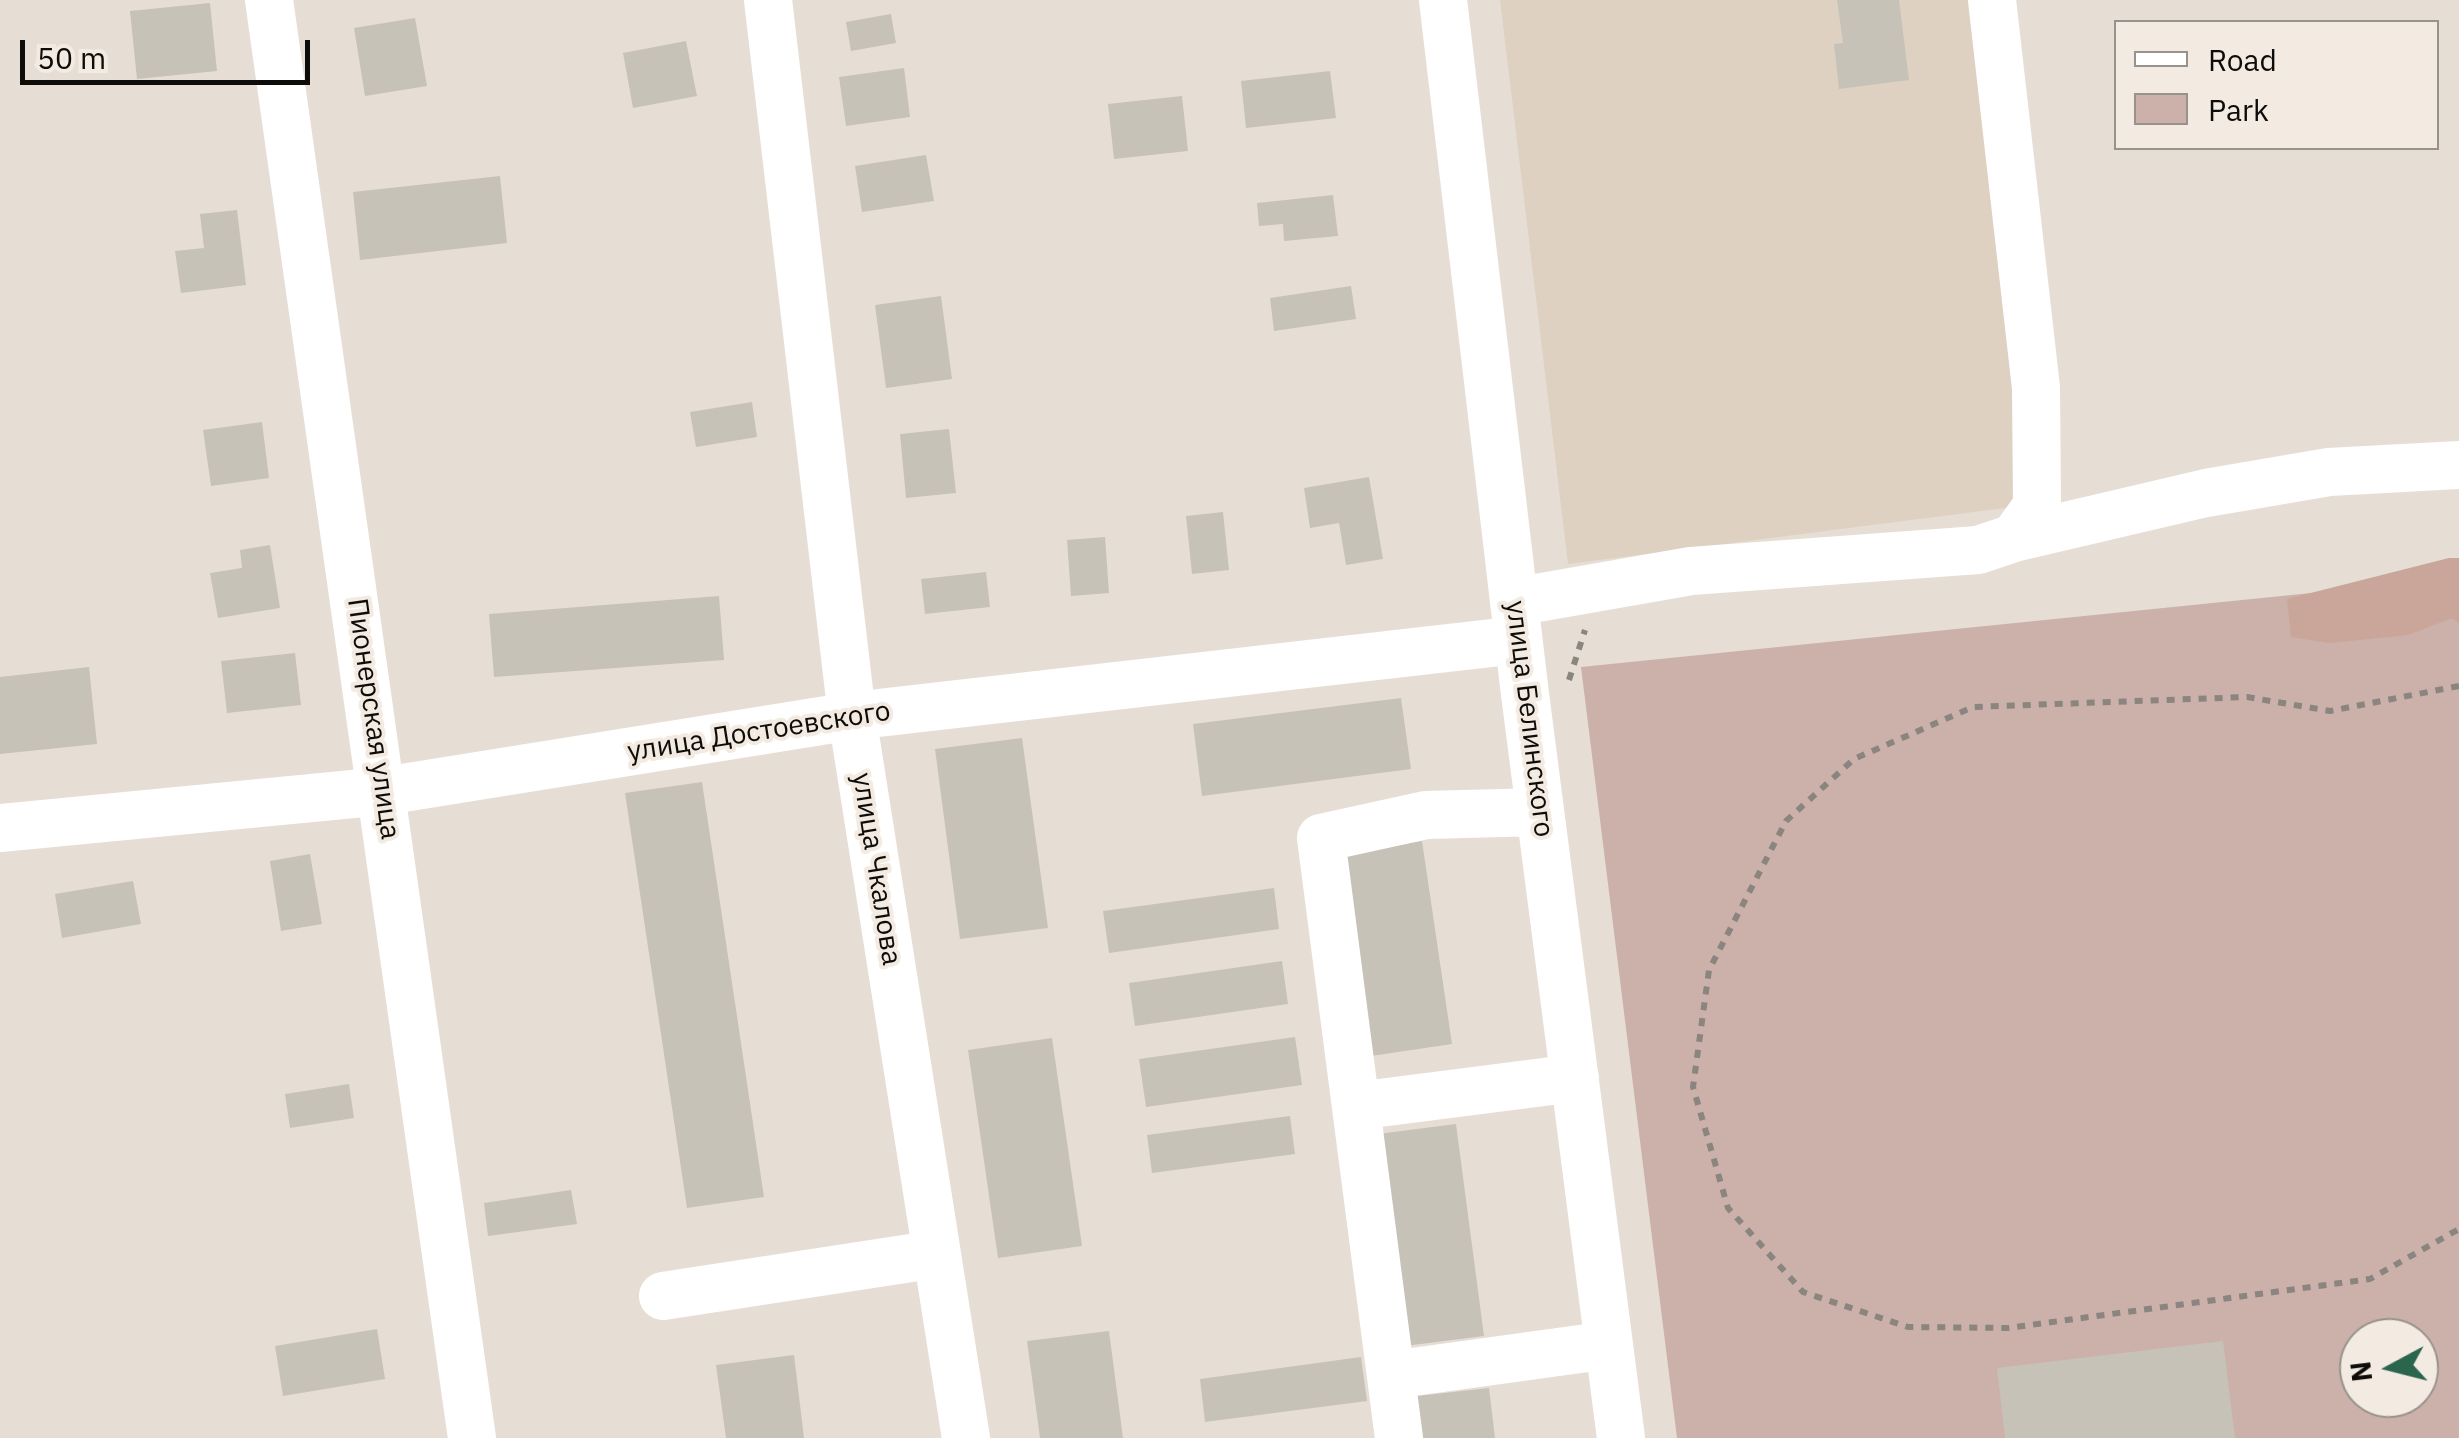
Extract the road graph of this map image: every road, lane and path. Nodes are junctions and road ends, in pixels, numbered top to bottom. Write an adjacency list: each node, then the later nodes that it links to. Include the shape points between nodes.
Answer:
1 (268, 0): 12 (street, Пионерская улица)
2 (768, 0): 11 (street, улица Чкалова)
3 (1443, 0): 8 (street, улица Белинского)
4 (1992, 0): 6 (street, via 2036,388 2037,506)
5 (2459, 465): 6 (street, улица Достоевского, via 2329,472)
6 (2014, 538): 7 (street, улица Достоевского, via 1978,550 1691,570)
7 (1600, 586): 8 (street, улица Достоевского); 10 (path)
8 (1516, 621): 11 (street, улица Достоевского); 13 (street, улица Белинского)
9 (2459, 686): 17 (path, via 2330,711 2247,697 1973,707 1854,759 1786,821 1709,970 1693,1086 1728,1208 1803,1292 1908,1327 2008,1328 2370,1280)
10 (1565, 690)
11 (852, 716): 12 (street, улица Достоевского); 18 (street, улица Чкалова)
12 (384, 791): 14 (street, улица Достоевского); 22 (street, Пионерская улица)
13 (1540, 812): 15 (street, улица Белинского); 16 (street, via 1426,815 1321,838)
14 (0, 828)
15 (1575, 1078): 16 (street); 20 (street, улица Белинского)
16 (1356, 1106): 21 (street)
17 (2459, 1228)
18 (937, 1254): 19 (street); 23 (street, улица Чкалова)
19 (663, 1296)
20 (1610, 1345): 21 (street); 25 (street, улица Белинского)
21 (1391, 1375): 24 (street)
22 (472, 1438)
23 (966, 1438)
24 (1399, 1438)
25 (1621, 1438)

